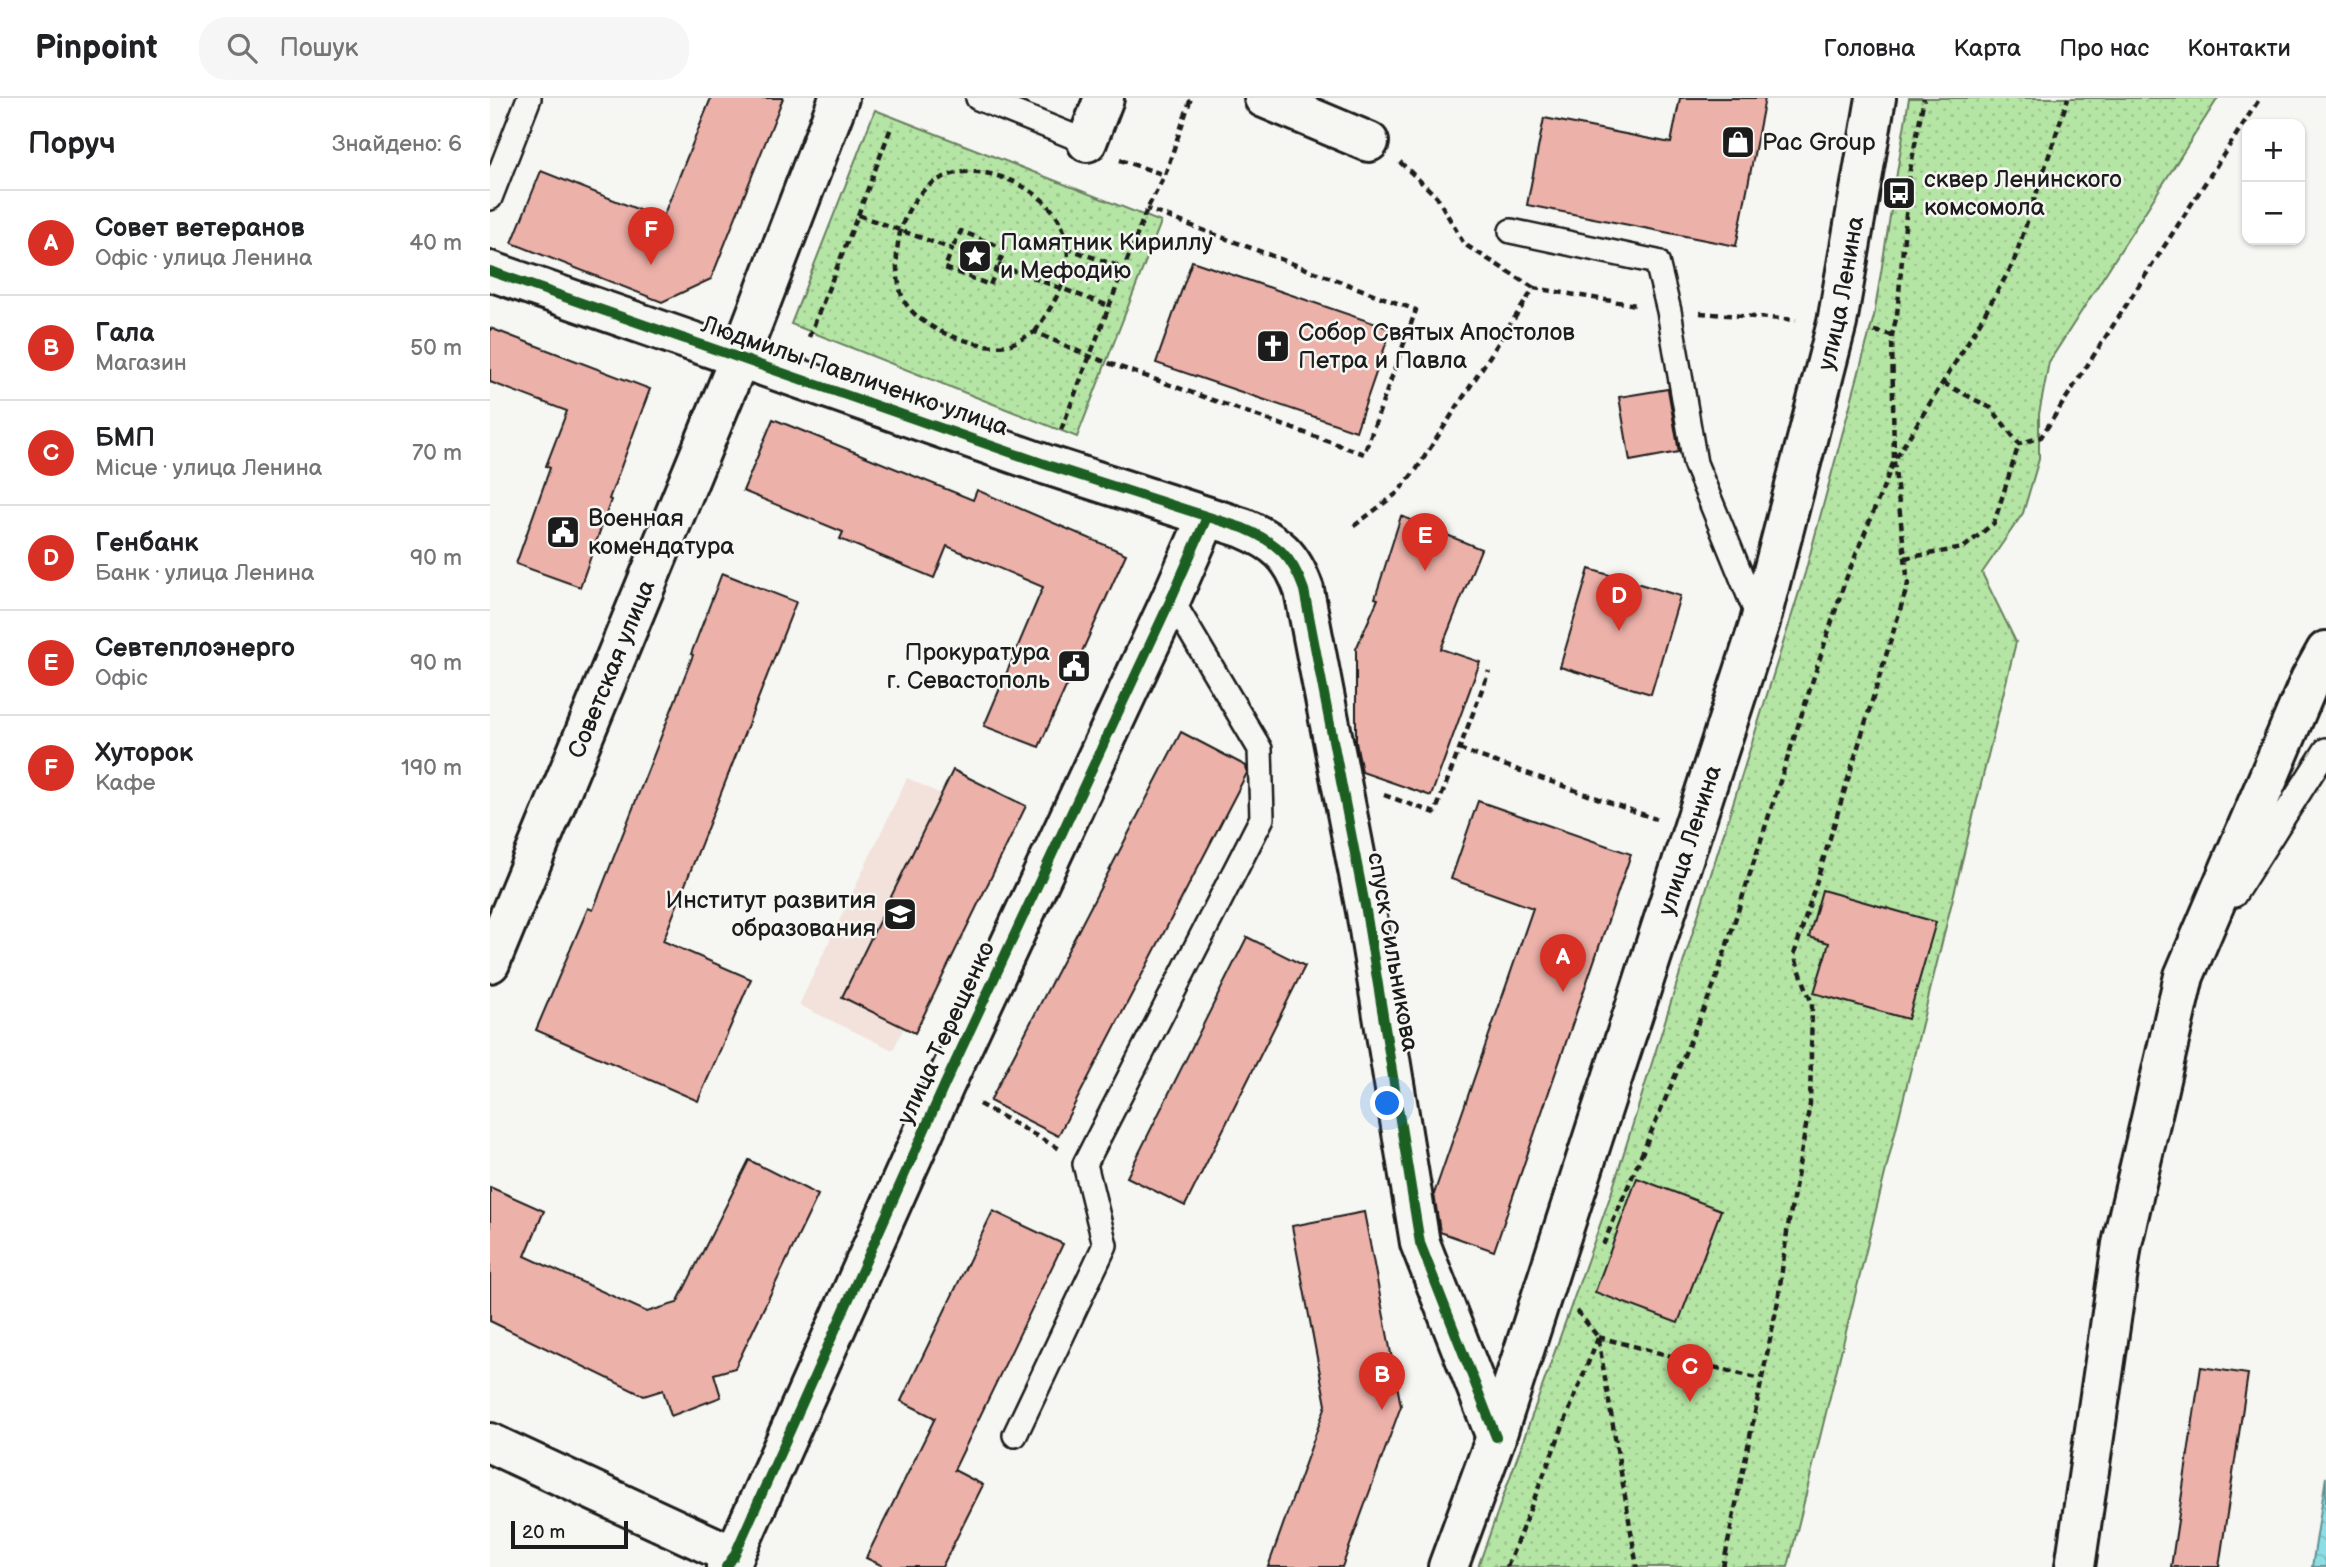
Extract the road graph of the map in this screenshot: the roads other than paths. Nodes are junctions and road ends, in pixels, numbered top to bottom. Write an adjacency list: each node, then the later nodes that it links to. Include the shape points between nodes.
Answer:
1 (529, 98): 9 (lane)
2 (839, 98): 12 (street, Советская улица)
3 (978, 98): 7 (lane)
4 (1104, 98): 7 (street)
5 (1264, 98): 8 (street)
6 (1876, 98): 15 (street, улица Ленина, via 1838,323)
7 (1100, 150)
8 (1383, 151)
9 (490, 198)
10 (1511, 231): 15 (lane, via 1657,262 1670,311 1695,463)
11 (490, 271): 12 (street, Людмилы Павличенко улица)
12 (739, 359): 13 (street, Людмилы Павличенко улица); 18 (street, Советская улица)
13 (1208, 517): 14 (street, улица Терещенко); 21 (street, спуск Сильникова, via 1259,535 1278,547 1297,571 1304,590 1366,911 1420,1243)
14 (1171, 599): 20 (lane, via 1260,749 1262,818 1085,1164 1105,1245); 23 (street, улица Терещенко, via 945,1084)
15 (1760, 622): 21 (street, улица Ленина)
16 (2326, 650): 19 (street)
17 (2326, 750): 19 (lane)
18 (490, 963)
19 (2184, 976): 25 (street, via 2122,1244)
20 (1015, 1435)
21 (1496, 1437): 24 (street, улица Ленина)
22 (490, 1443): 23 (street)
23 (730, 1563)
24 (1448, 1567)
25 (2075, 1567)

